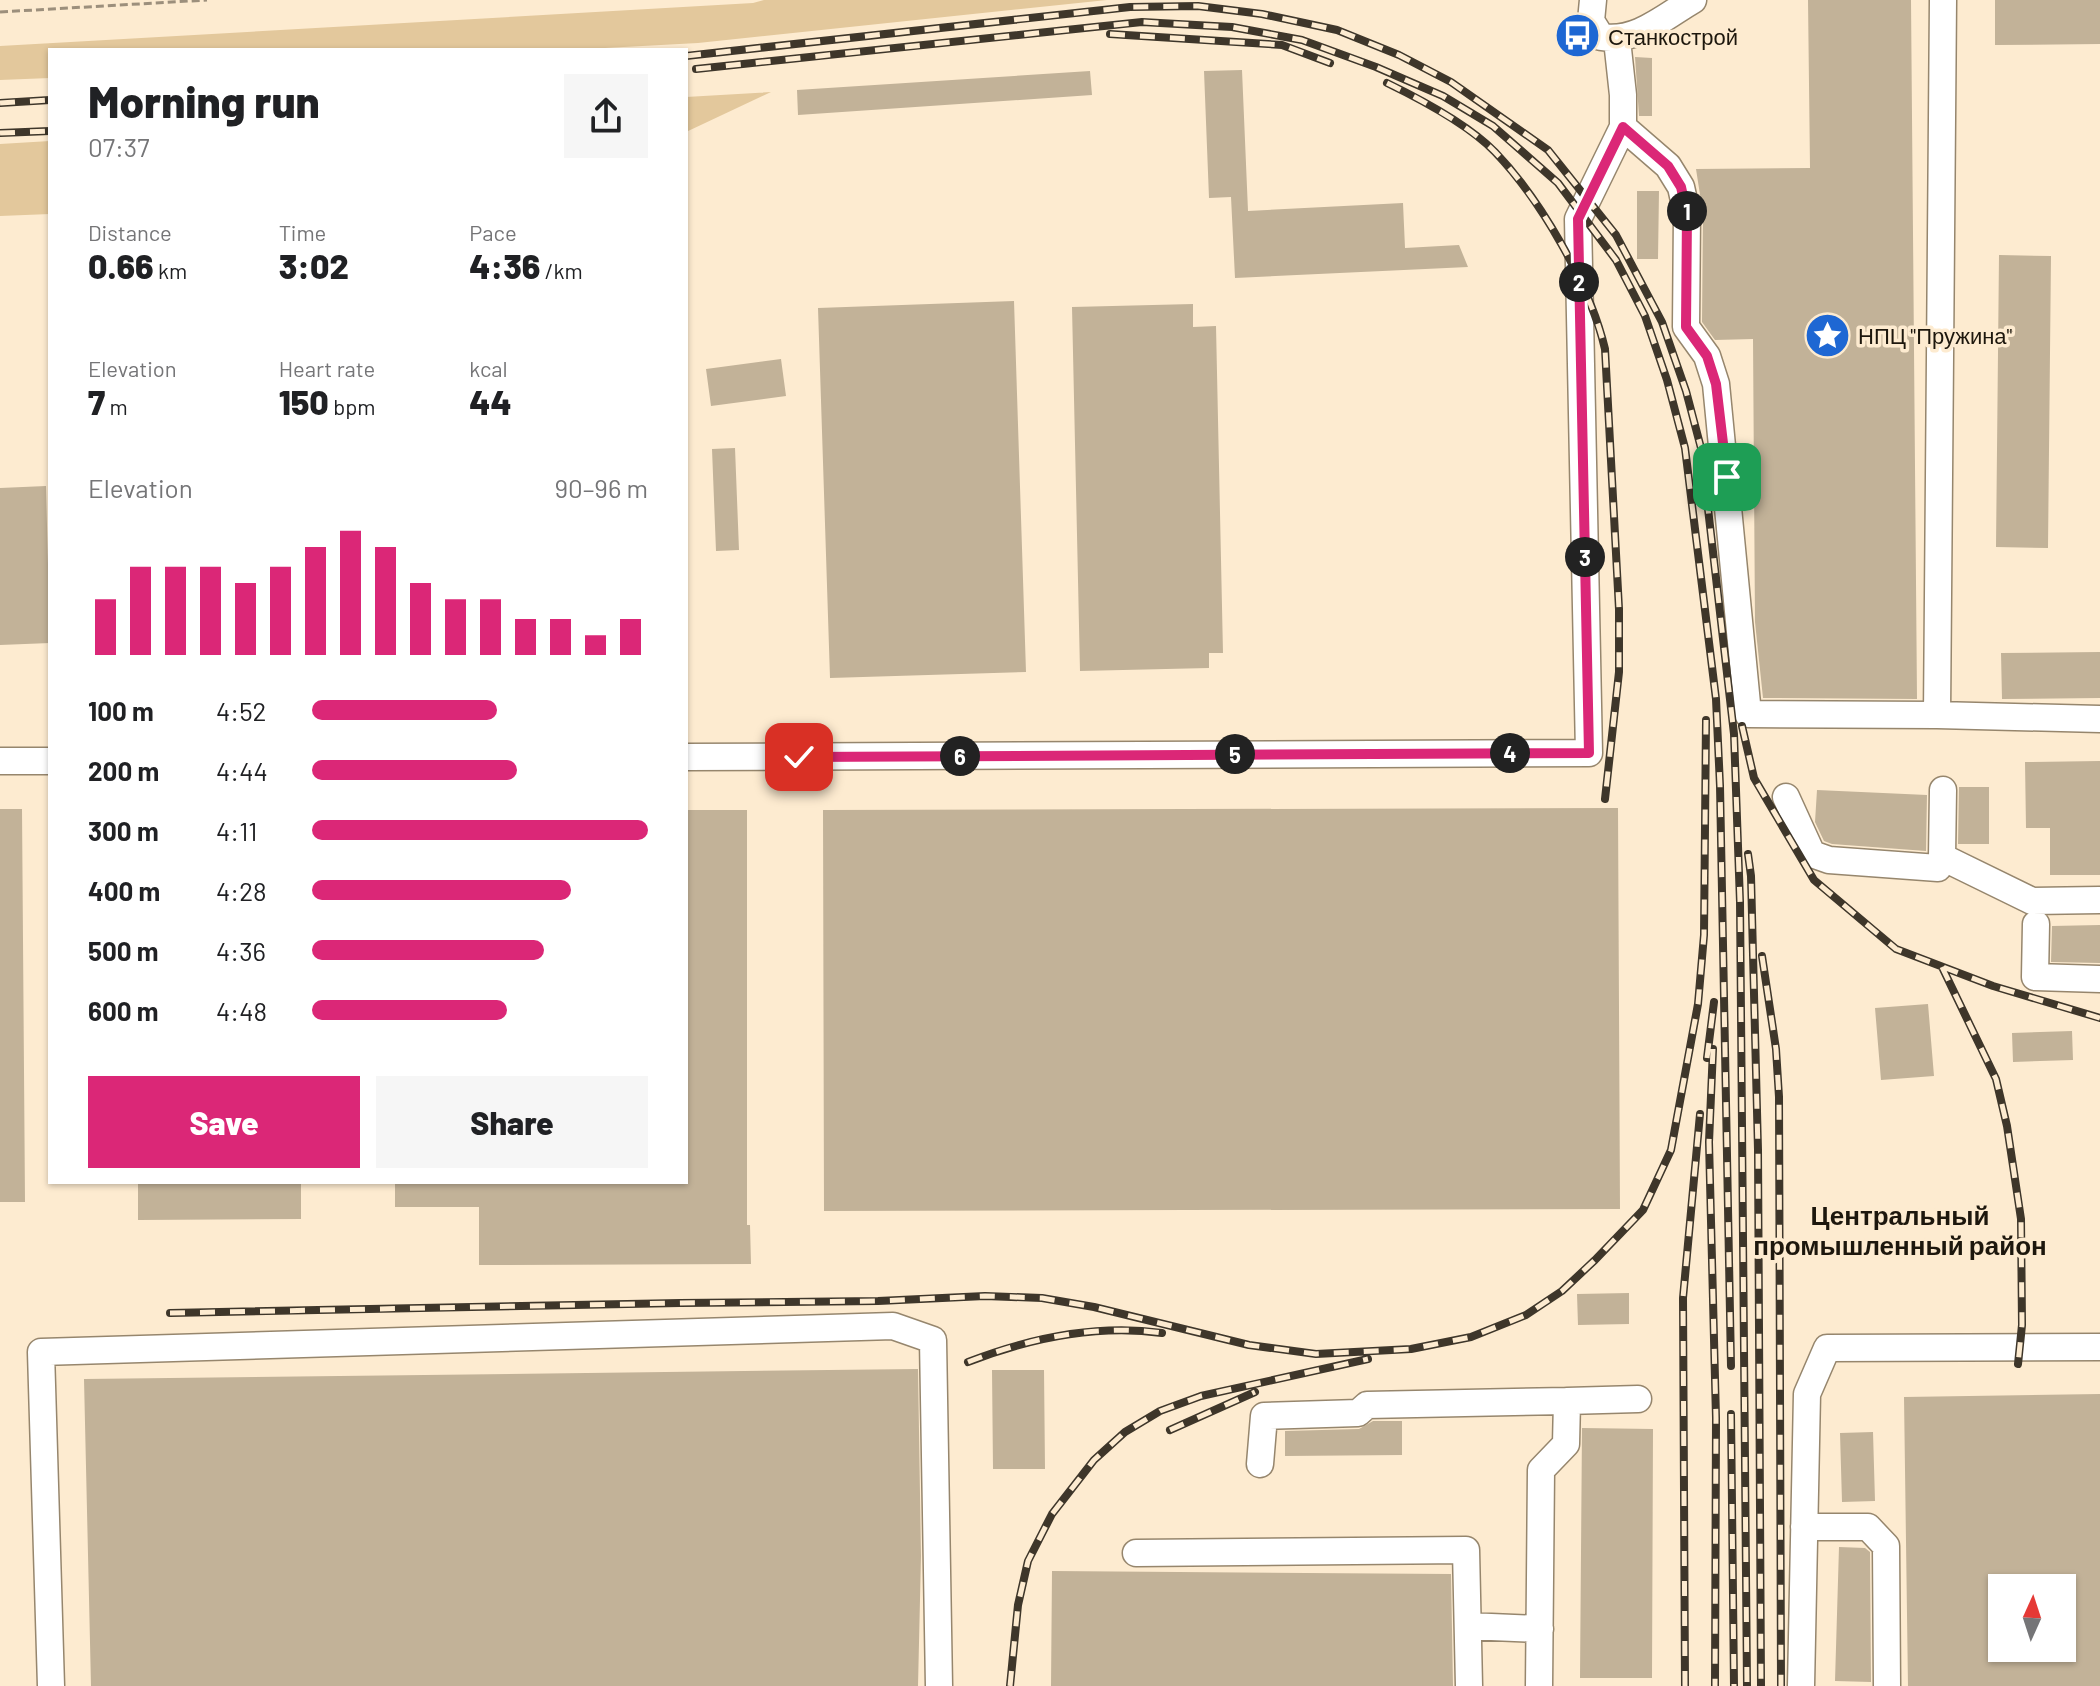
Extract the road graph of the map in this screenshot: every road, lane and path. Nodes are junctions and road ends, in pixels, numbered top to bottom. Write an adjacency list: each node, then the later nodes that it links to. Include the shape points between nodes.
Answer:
1 (207, 0): 5 (path)
2 (1693, 0): 6 (street, via 1632,37)
3 (1943, 0): 8 (street)
4 (1592, 11): 6 (street, via 1601,37)
5 (0, 12)
6 (1617, 40): 7 (street)
7 (1623, 127): 8 (street, via 1668,166 1681,187 1687,214 1686,327 1707,356 1716,384 1748,714); 10 (street, via 1578,219 1589,753)
8 (1937, 715): 9 (street)
9 (2100, 719)
10 (688, 757)
11 (0, 761): 12 (street)
12 (48, 761)
13 (1943, 790): 15 (street)
14 (1786, 797): 15 (street, via 1812,854 1829,860 1938,868)
15 (1942, 857): 16 (street, via 2032,901)
16 (2100, 900)
17 (2036, 924): 18 (street, via 2035,977)
18 (2100, 979)
19 (2100, 1347): 23 (street, via 1827,1348 1807,1394)
20 (1638, 1399): 21 (street)
21 (1567, 1401): 22 (street, via 1367,1405 1358,1413 1264,1416); 26 (street, via 1566,1444 1541,1470)
22 (1260, 1464)
23 (1804, 1527): 31 (street); 32 (street, via 1868,1527 1886,1546)
24 (1136, 1553): 25 (street, via 1466,1550)
25 (1468, 1626): 26 (street); 29 (street)
26 (1540, 1629): 30 (street)
27 (51, 1686): 28 (street, via 41,1352 893,1326 933,1340)
28 (939, 1686)
29 (1469, 1686)
30 (1539, 1686)
31 (1801, 1686)
32 (1887, 1686)

